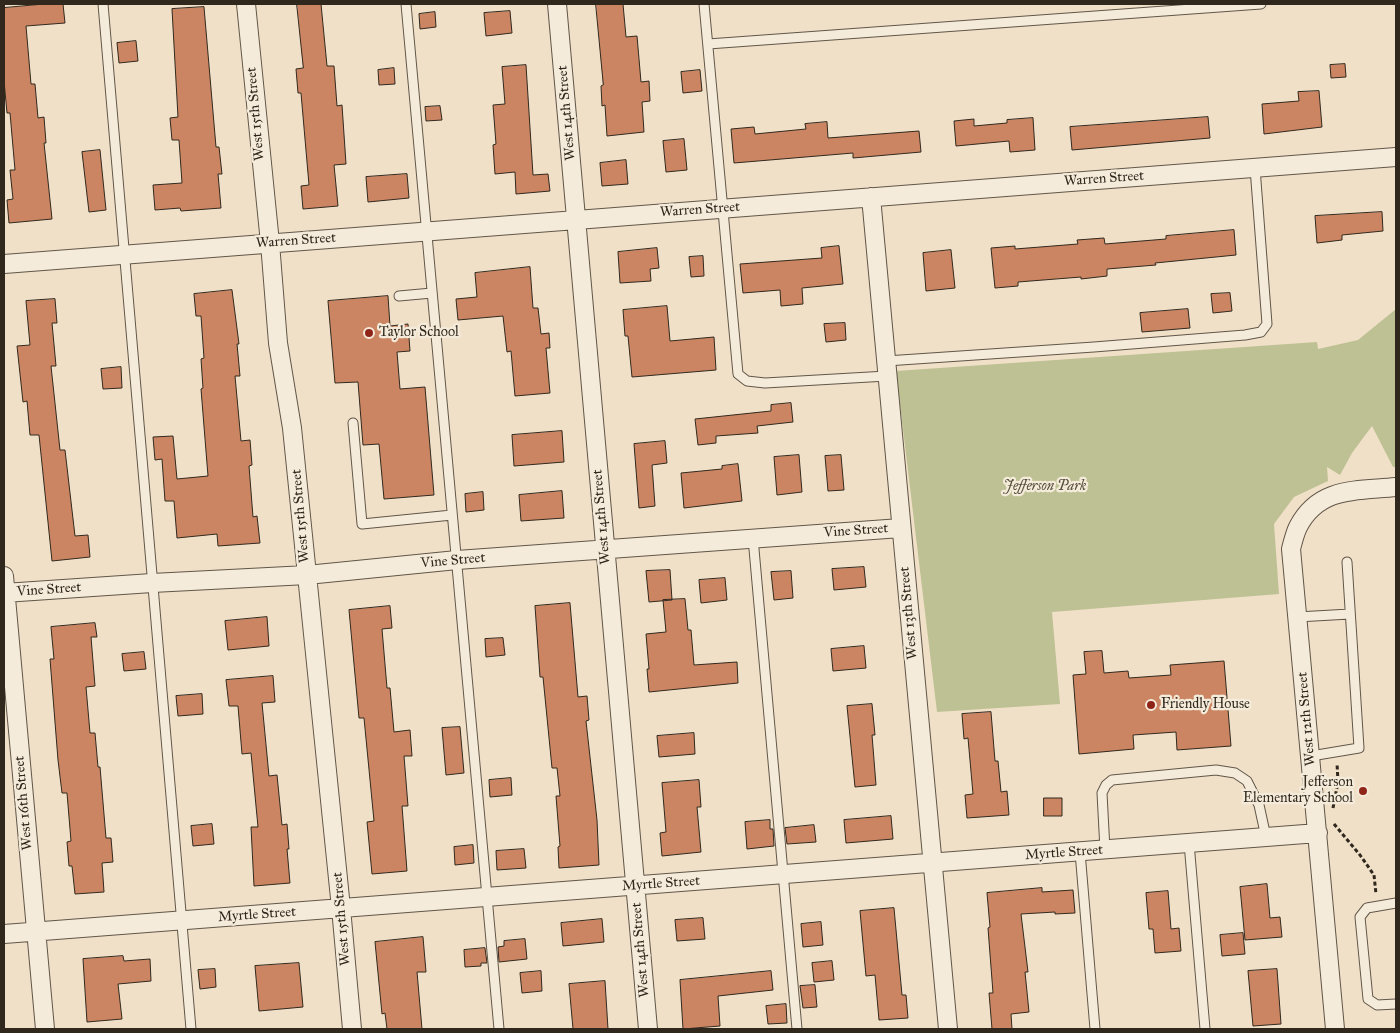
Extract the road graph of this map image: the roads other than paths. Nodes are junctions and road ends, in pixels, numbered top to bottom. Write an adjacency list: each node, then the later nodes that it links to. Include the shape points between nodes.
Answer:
1 (103, 4): 15 (lane)
2 (246, 4): 14 (street, West 15th Street)
3 (406, 4): 13 (lane)
4 (558, 4): 12 (street, West 14th Street)
5 (704, 4): 7 (lane)
6 (1260, 4): 7 (lane)
7 (708, 44): 11 (lane)
8 (1396, 157): 9 (street, Warren Street)
9 (1254, 168): 10 (street, Warren Street); 19 (lane, via 1267,324 1261,332)
10 (871, 197): 11 (street, Warren Street); 19 (street, West 13th Street)
11 (724, 208): 12 (street, Warren Street); 19 (lane, via 738,374 747,381 765,383)
12 (575, 220): 13 (street, Warren Street); 25 (street, West 14th Street)
13 (426, 231): 14 (street, Warren Street); 17 (lane)
14 (270, 243): 15 (street, Warren Street); 28 (street, West 15th Street, via 278,343 292,428)
15 (124, 254): 16 (street, Warren Street); 29 (lane)
16 (4, 264)
17 (432, 293): 18 (lane); 22 (lane)
18 (399, 296)
19 (887, 368): 23 (street, West 13th Street)
20 (353, 423): 22 (lane, via 362,524)
21 (1396, 487): 32 (street, West 12th Street, via 1336,493 1324,498 1298,526 1291,548)
22 (452, 515): 26 (lane)
23 (901, 528): 24 (street, Vine Street); 39 (street, West 13th Street)
24 (753, 537): 25 (street, Vine Street); 40 (lane)
25 (605, 548): 26 (street, Vine Street); 41 (street, West 14th Street)
26 (456, 560): 28 (street, Vine Street); 42 (lane)
27 (1346, 562): 31 (lane)
28 (307, 575): 29 (street, Vine Street); 44 (street, West 15th Street)
29 (152, 582): 30 (street, Vine Street); 45 (lane)
30 (4, 588): 46 (street, West 16th Street)
31 (1350, 614): 32 (lane); 33 (lane, via 1359,748)
32 (1298, 616): 33 (street, West 12th Street)
33 (1310, 756): 34 (street, West 12th Street)
34 (1318, 834): 35 (street, Myrtle Street); 58 (street, West 12th Street)
35 (1266, 837): 36 (street, Myrtle Street); 37 (lane, via 1259,805 1247,781 1234,773 1216,770 1112,780 1102,793)
36 (1189, 843): 37 (street, Myrtle Street); 57 (lane)
37 (1105, 850): 38 (street, Myrtle Street)
38 (1080, 852): 39 (street, Myrtle Street); 56 (lane)
39 (933, 863): 40 (street, Myrtle Street); 55 (street, West 13th Street)
40 (784, 874): 41 (street, Myrtle Street); 54 (lane)
41 (635, 886): 42 (street, Myrtle Street); 53 (street, West 14th Street)
42 (487, 897): 44 (street, Myrtle Street); 52 (lane)
43 (1396, 903): 48 (lane, via 1367,908 1360,917 1368,999 1377,1006)
44 (341, 908): 45 (street, Myrtle Street); 51 (street, West 15th Street)
45 (181, 921): 46 (street, Myrtle Street); 50 (lane)
46 (36, 932): 47 (street, Myrtle Street); 49 (street, West 16th Street)
47 (4, 934)
48 (1396, 1004)
49 (45, 1029)
50 (191, 1029)
51 (352, 1029)
52 (499, 1029)
53 (648, 1029)
54 (798, 1029)
55 (948, 1029)
56 (1095, 1029)
57 (1205, 1029)
58 (1335, 1029)

